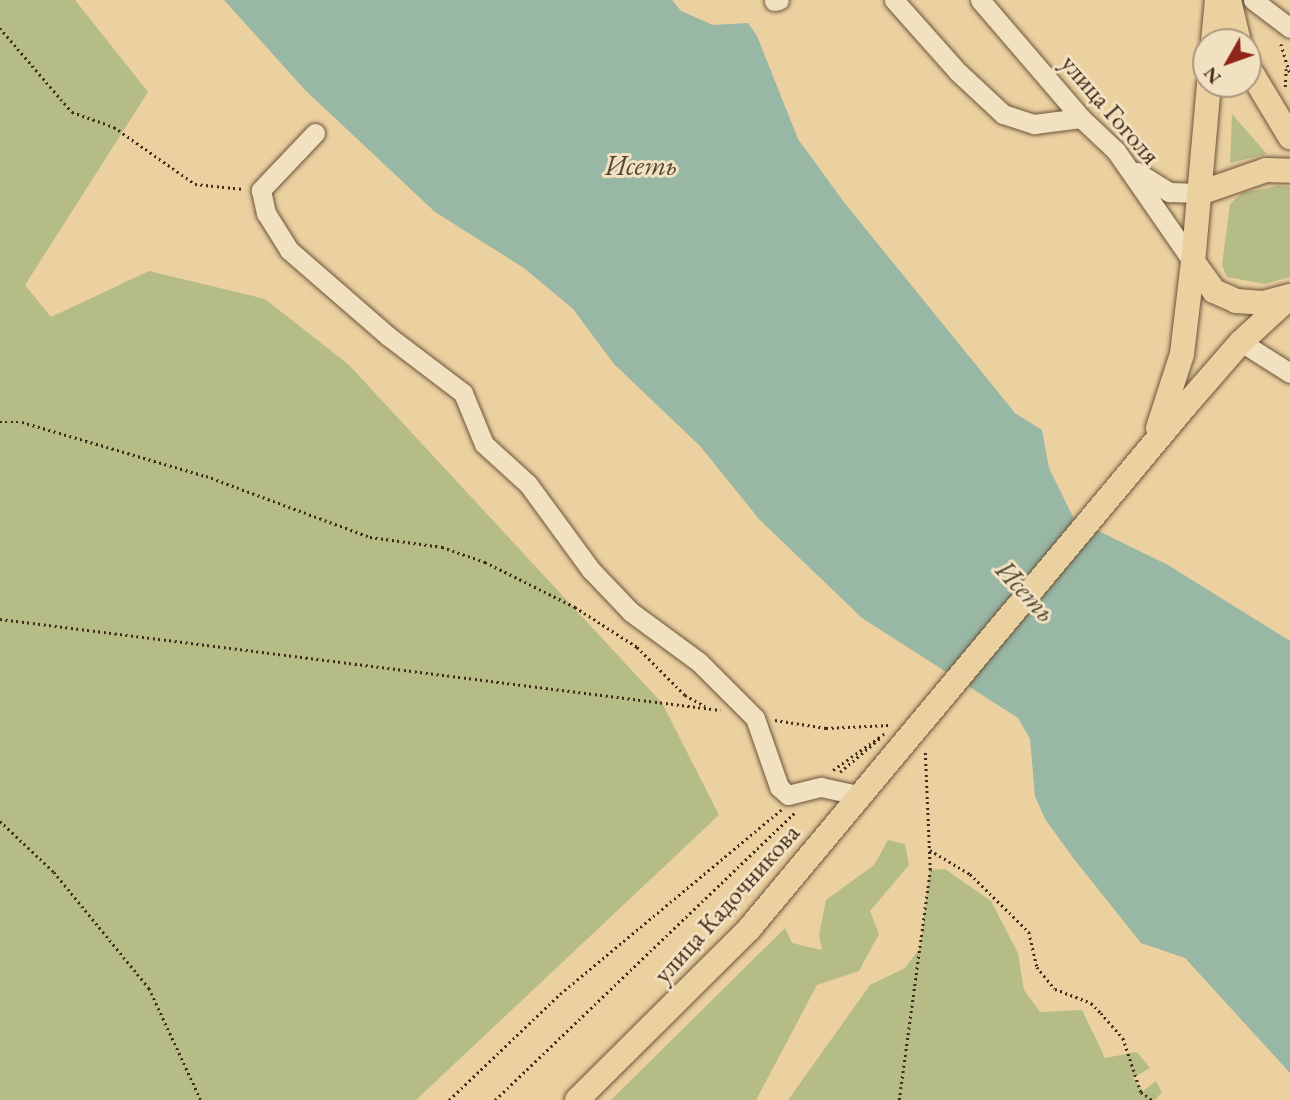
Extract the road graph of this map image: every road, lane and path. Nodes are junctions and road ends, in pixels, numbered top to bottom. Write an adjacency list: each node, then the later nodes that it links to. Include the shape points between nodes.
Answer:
1 (894, 0): 12 (street, via 1003,114 1034,124)
2 (980, 0): 12 (street, улица Гоголя)
3 (1217, 0): 7 (main road)
4 (1229, 0): 8 (main road)
5 (1253, 0): 9 (street)
6 (0, 27): 17 (path, via 72,112 114,127 195,184)
7 (1214, 28)
8 (1236, 28)
9 (1290, 28)
10 (1262, 90): 14 (main road)
11 (1208, 98): 18 (main road)
12 (1081, 118): 15 (street, улица Гоголя)
13 (315, 133): 17 (street)
14 (1290, 137)
15 (1116, 151): 18 (street, via 1140,174 1170,192); 19 (street, улица Гоголя)
16 (1290, 171): 18 (main road, via 1257,172)
17 (261, 190): 27 (street, via 266,213 289,250 388,337 463,393 484,444 528,484 591,570 631,612 699,662)
18 (1200, 193): 19 (main road)
19 (1193, 262): 20 (main road, via 1214,291 1236,301 1263,303); 24 (main road, via 1176,380 1156,433)
20 (1290, 296): 21 (main road)
21 (1241, 342): 22 (street); 24 (main road)
22 (1290, 373)
23 (0, 422): 26 (path, via 22,422 206,476 370,537 442,547 485,562 575,607 637,648 685,695)
24 (1124, 483): 28 (main road, улица Кадочникова)
25 (0, 619): 26 (path)
26 (708, 707): 27 (path)
27 (755, 718): 28 (path); 29 (street, via 779,787 788,795)
28 (910, 737): 29 (path); 29 (path); 30 (main road, улица Кадочникова); 32 (path)
29 (812, 790): 30 (street); 34 (path, via 560,994); 35 (path)
30 (862, 796): 36 (main road, улица Кадочникова, via 714,967)
31 (0, 821): 33 (path, via 54,872 149,988)
32 (930, 849): 37 (path); 38 (path, via 970,874 1029,932 1037,967 1055,989 1091,1003 1108,1021 1123,1038 1141,1092)
33 (201, 1100)
34 (449, 1100)
35 (495, 1100)
36 (577, 1100)
37 (899, 1100)
38 (1152, 1100)

